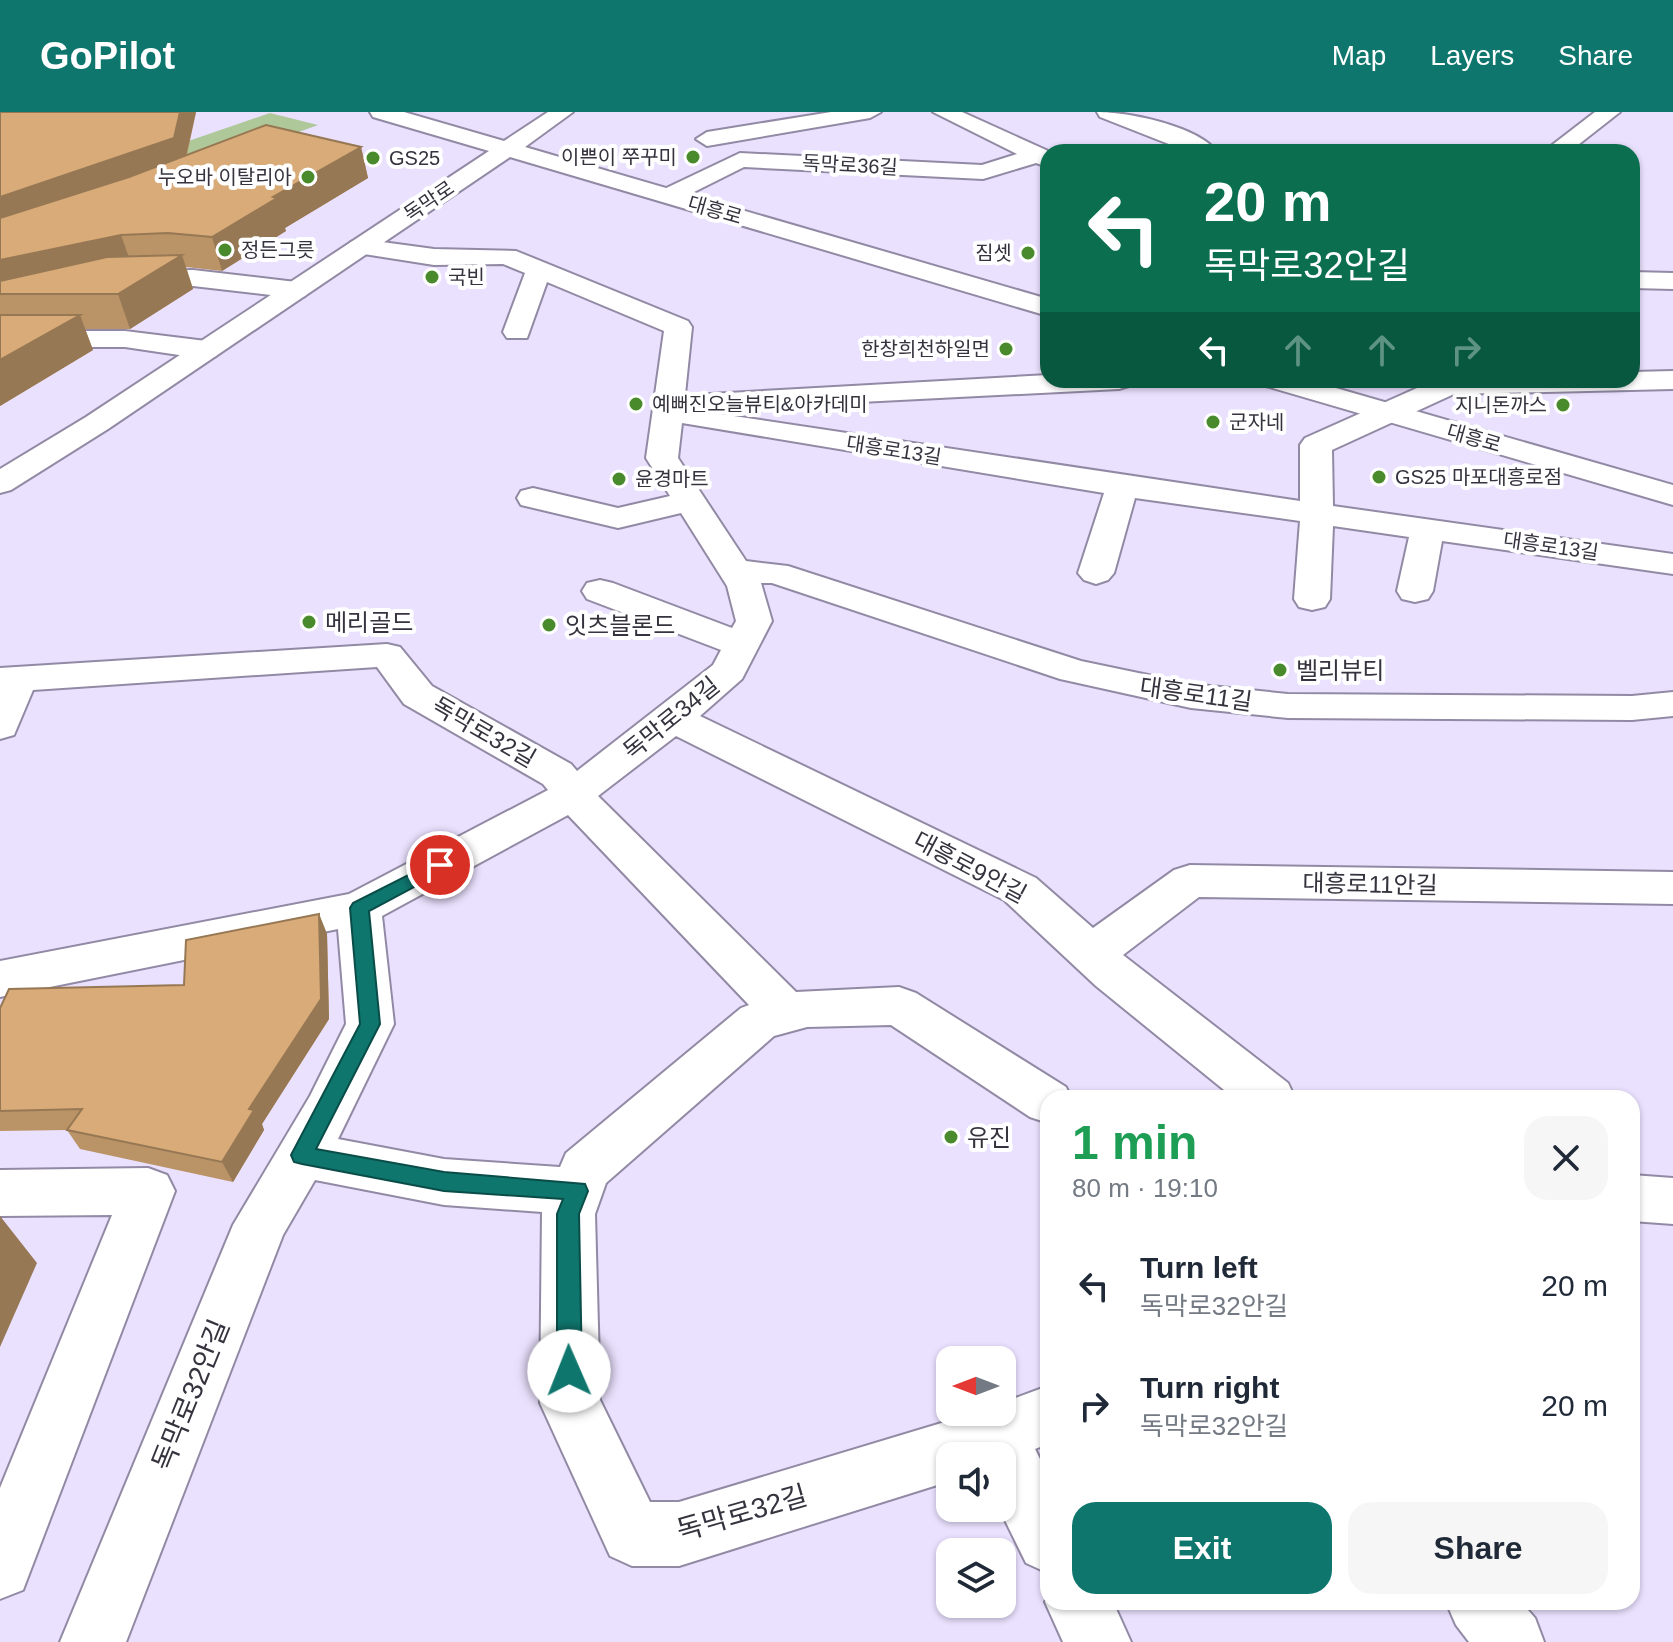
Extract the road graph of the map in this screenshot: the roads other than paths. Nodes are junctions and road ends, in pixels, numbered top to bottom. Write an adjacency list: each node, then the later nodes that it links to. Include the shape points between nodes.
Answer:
1 (381, 112): 12 (street, 대흥로)
2 (562, 112): 12 (street, 독막로)
3 (760, 112): 8 (street)
4 (870, 112): 8 (street, 독막로36길)
5 (944, 112): 13 (street, 독막로36길)
6 (1108, 112): 10 (street)
7 (1609, 112): 11 (street)
8 (806, 123): 9 (street, 독막로36길)
9 (707, 139)
10 (1191, 144)
11 (1565, 144)
12 (507, 149): 15 (street, 대흥로); 16 (street, 독막로)
13 (1040, 157)
14 (1040, 159): 15 (street, 독막로36길, via 983,172 740,160)
15 (668, 196): 24 (street, 대흥로)
16 (360, 247): 17 (street, 독막로34길, via 434,257 507,256); 22 (street, 독막로)
17 (542, 270): 25 (street); 33 (street, 독막로34길, via 678,327)
18 (1640, 280): 19 (street)
19 (1673, 281)
20 (111, 282): 22 (street, via 220,279)
21 (1640, 282): 23 (street)
22 (296, 290): 27 (street, 독막로)
23 (1673, 304)
24 (1040, 306)
25 (517, 332)
26 (0, 339): 27 (street, via 125,339)
27 (206, 350): 35 (street, 독막로)
28 (1673, 380): 29 (street)
29 (1640, 381)
30 (1040, 384): 33 (street)
31 (1303, 388): 34 (street, 대흥로)
32 (1442, 388): 34 (street)
33 (668, 409): 36 (street, 대흥로13길, via 702,420); 39 (street, 독막로34길, via 662,458)
34 (1391, 414): 37 (street, 대흥로); 40 (street, via 1316,445)
35 (0, 483)
36 (1122, 486): 40 (street, 대흥로13길); 44 (street)
37 (1673, 495)
38 (533, 498): 39 (street, via 618,518)
39 (691, 501): 43 (street, 독막로34길)
40 (1317, 513): 41 (street, 대흥로13길); 47 (street)
41 (1428, 528): 42 (street, 대흥로13길); 46 (street)
42 (1673, 564)
43 (735, 571): 48 (street, 독막로34길, via 745,586 754,621); 50 (street, 대흥로11길, via 776,573 1073,671 1191,696 1288,706)
44 (1096, 573)
45 (600, 591): 48 (street)
46 (1415, 591)
47 (1312, 599)
48 (742, 645): 51 (street, 독막로34길, via 729,671)
49 (9, 679): 52 (street); 53 (street, 독막로32길, via 387,655 418,695 557,774)
50 (1673, 704)
51 (673, 719): 53 (street, 독막로34길); 56 (street, 대흥로9안길, via 1020,889)
52 (0, 726)
53 (574, 794): 55 (street); 58 (street, 독막로32길)
54 (1673, 888): 56 (street, 대흥로11안길, via 1190,881)
55 (359, 908): 57 (street); 61 (street, 독막로32안길, via 370,1024)
56 (1091, 954): 59 (street, 대흥로9안길)
57 (0, 979)
58 (788, 1014): 60 (street, 독막로32길, via 807,1008 899,1006); 62 (street, 독막로32길, via 758,1021 585,1169)
59 (1260, 1090)
60 (1040, 1097)
61 (302, 1155): 62 (street, via 444,1182); 71 (street, 독막로32안길, via 260,1225)
62 (577, 1191): 66 (street, 독막로32길, via 568,1214 570,1403 632,1534 679,1534)
63 (0, 1193): 68 (street, via 148,1191)
64 (1640, 1199): 65 (street)
65 (1673, 1201)
66 (1022, 1426): 67 (street)
67 (1040, 1506)
68 (0, 1567)
69 (1082, 1610): 72 (street)
70 (1485, 1610): 73 (street)
71 (93, 1642)
72 (1098, 1642)
73 (1511, 1642)

